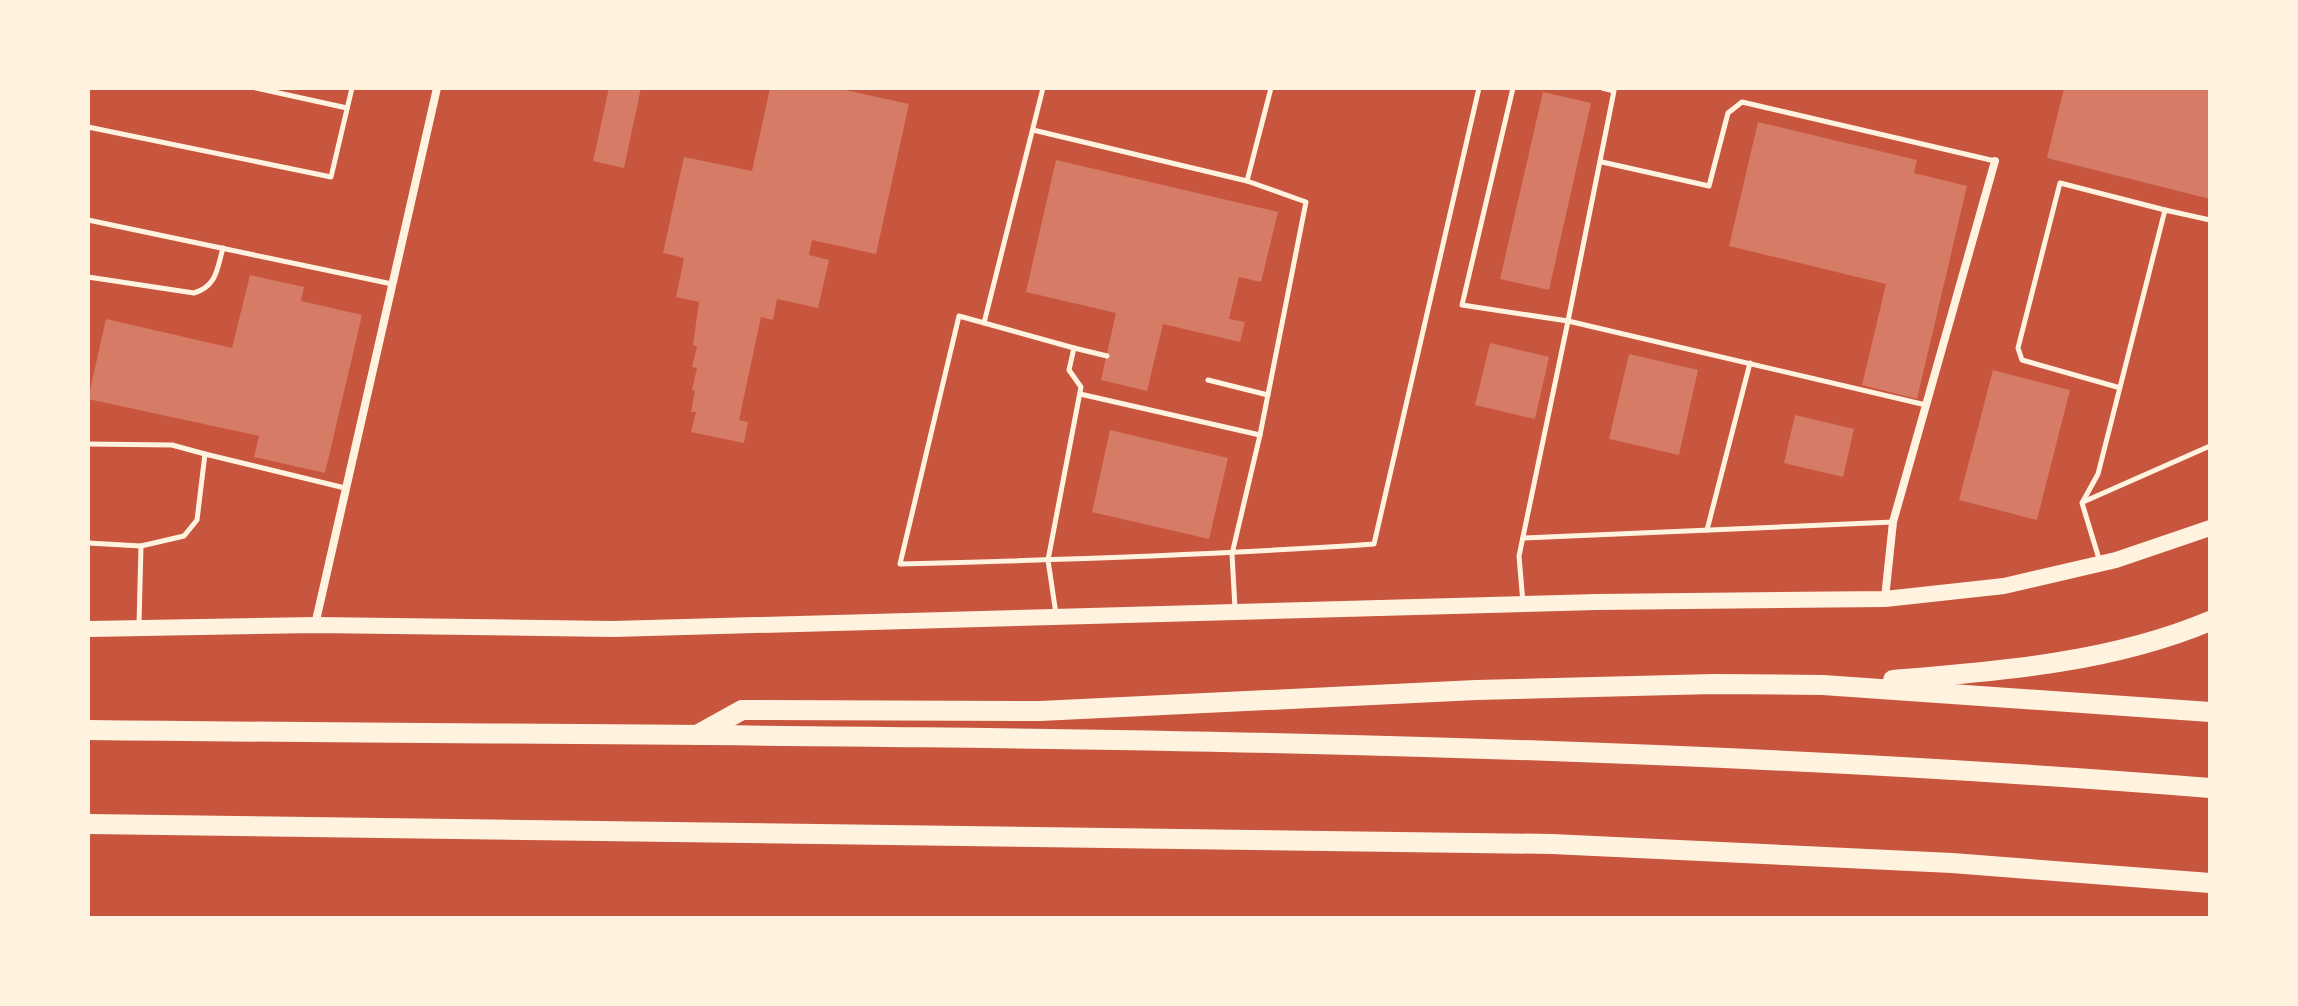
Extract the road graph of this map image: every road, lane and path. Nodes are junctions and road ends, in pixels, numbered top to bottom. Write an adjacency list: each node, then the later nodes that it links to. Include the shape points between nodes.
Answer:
1 (256, 88): 9 (lane)
2 (352, 88): 9 (lane)
3 (437, 88): 20 (street)
4 (1043, 88): 11 (lane)
5 (1271, 88): 14 (lane)
6 (1479, 88): 43 (lane, via 1374,544)
7 (1513, 88): 21 (lane, via 1462,305)
8 (1602, 88): 13 (lane, via 1614,91)
9 (347, 108): 10 (lane, via 331,177)
10 (88, 127)
11 (1033, 130): 14 (lane); 22 (lane)
12 (1995, 161): 13 (lane, via 1742,102 1728,113 1709,186); 30 (street)
13 (1601, 162): 21 (lane)
14 (1247, 181): 29 (lane, via 1306,202)
15 (2165, 210): 17 (lane); 27 (lane); 27 (lane, via 2060,183 2018,348 2022,360)
16 (88, 220): 18 (lane)
17 (2210, 220)
18 (223, 248): 19 (lane, via 214,280 194,293); 20 (lane)
19 (88, 277)
20 (393, 284): 35 (street)
21 (1568, 321): 25 (lane); 40 (lane)
22 (984, 323): 23 (lane); 44 (lane, via 959,316 900,564)
23 (1074, 348): 24 (lane); 28 (lane, via 1069,370)
24 (1107, 356)
25 (1750, 363): 30 (lane); 39 (lane)
26 (1208, 380): 29 (lane)
27 (2117, 387): 36 (lane, via 2098,474)
28 (1080, 394): 31 (lane); 44 (lane)
29 (1268, 395): 31 (lane)
30 (1926, 405): 37 (street)
31 (1260, 435): 43 (lane)
32 (88, 444): 34 (lane, via 172,445)
33 (2210, 446): 36 (lane)
34 (205, 454): 35 (lane); 42 (lane, via 197,520 184,536)
35 (345, 488): 51 (street)
36 (2082, 503): 45 (lane)
37 (1893, 522): 39 (lane); 46 (street)
38 (2210, 528): 45 (main road)
39 (1707, 530): 40 (lane)
40 (1523, 538): 47 (lane)
41 (88, 543): 42 (lane)
42 (141, 546): 53 (lane)
43 (1232, 554): 44 (lane); 48 (lane)
44 (1048, 560): 49 (lane)
45 (2101, 563): 46 (main road, via 2004,586)
46 (1885, 599): 47 (main road)
47 (1523, 604): 48 (main road)
48 (1236, 613): 49 (main road)
49 (1056, 619): 51 (main road, via 613,629)
50 (2210, 621): 54 (highway, via 2102,654 2018,670)
51 (315, 625): 53 (main road)
52 (88, 629): 53 (main road)
53 (139, 629)
54 (1823, 685): 55 (highway); 57 (highway, via 1476,690 1025,711 742,710)
55 (2210, 712)
56 (88, 730): 57 (highway)
57 (694, 737): 58 (highway, via 1632,752)
58 (2210, 788)
59 (88, 824): 60 (highway, via 1552,844 1937,862)
60 (2210, 883)

